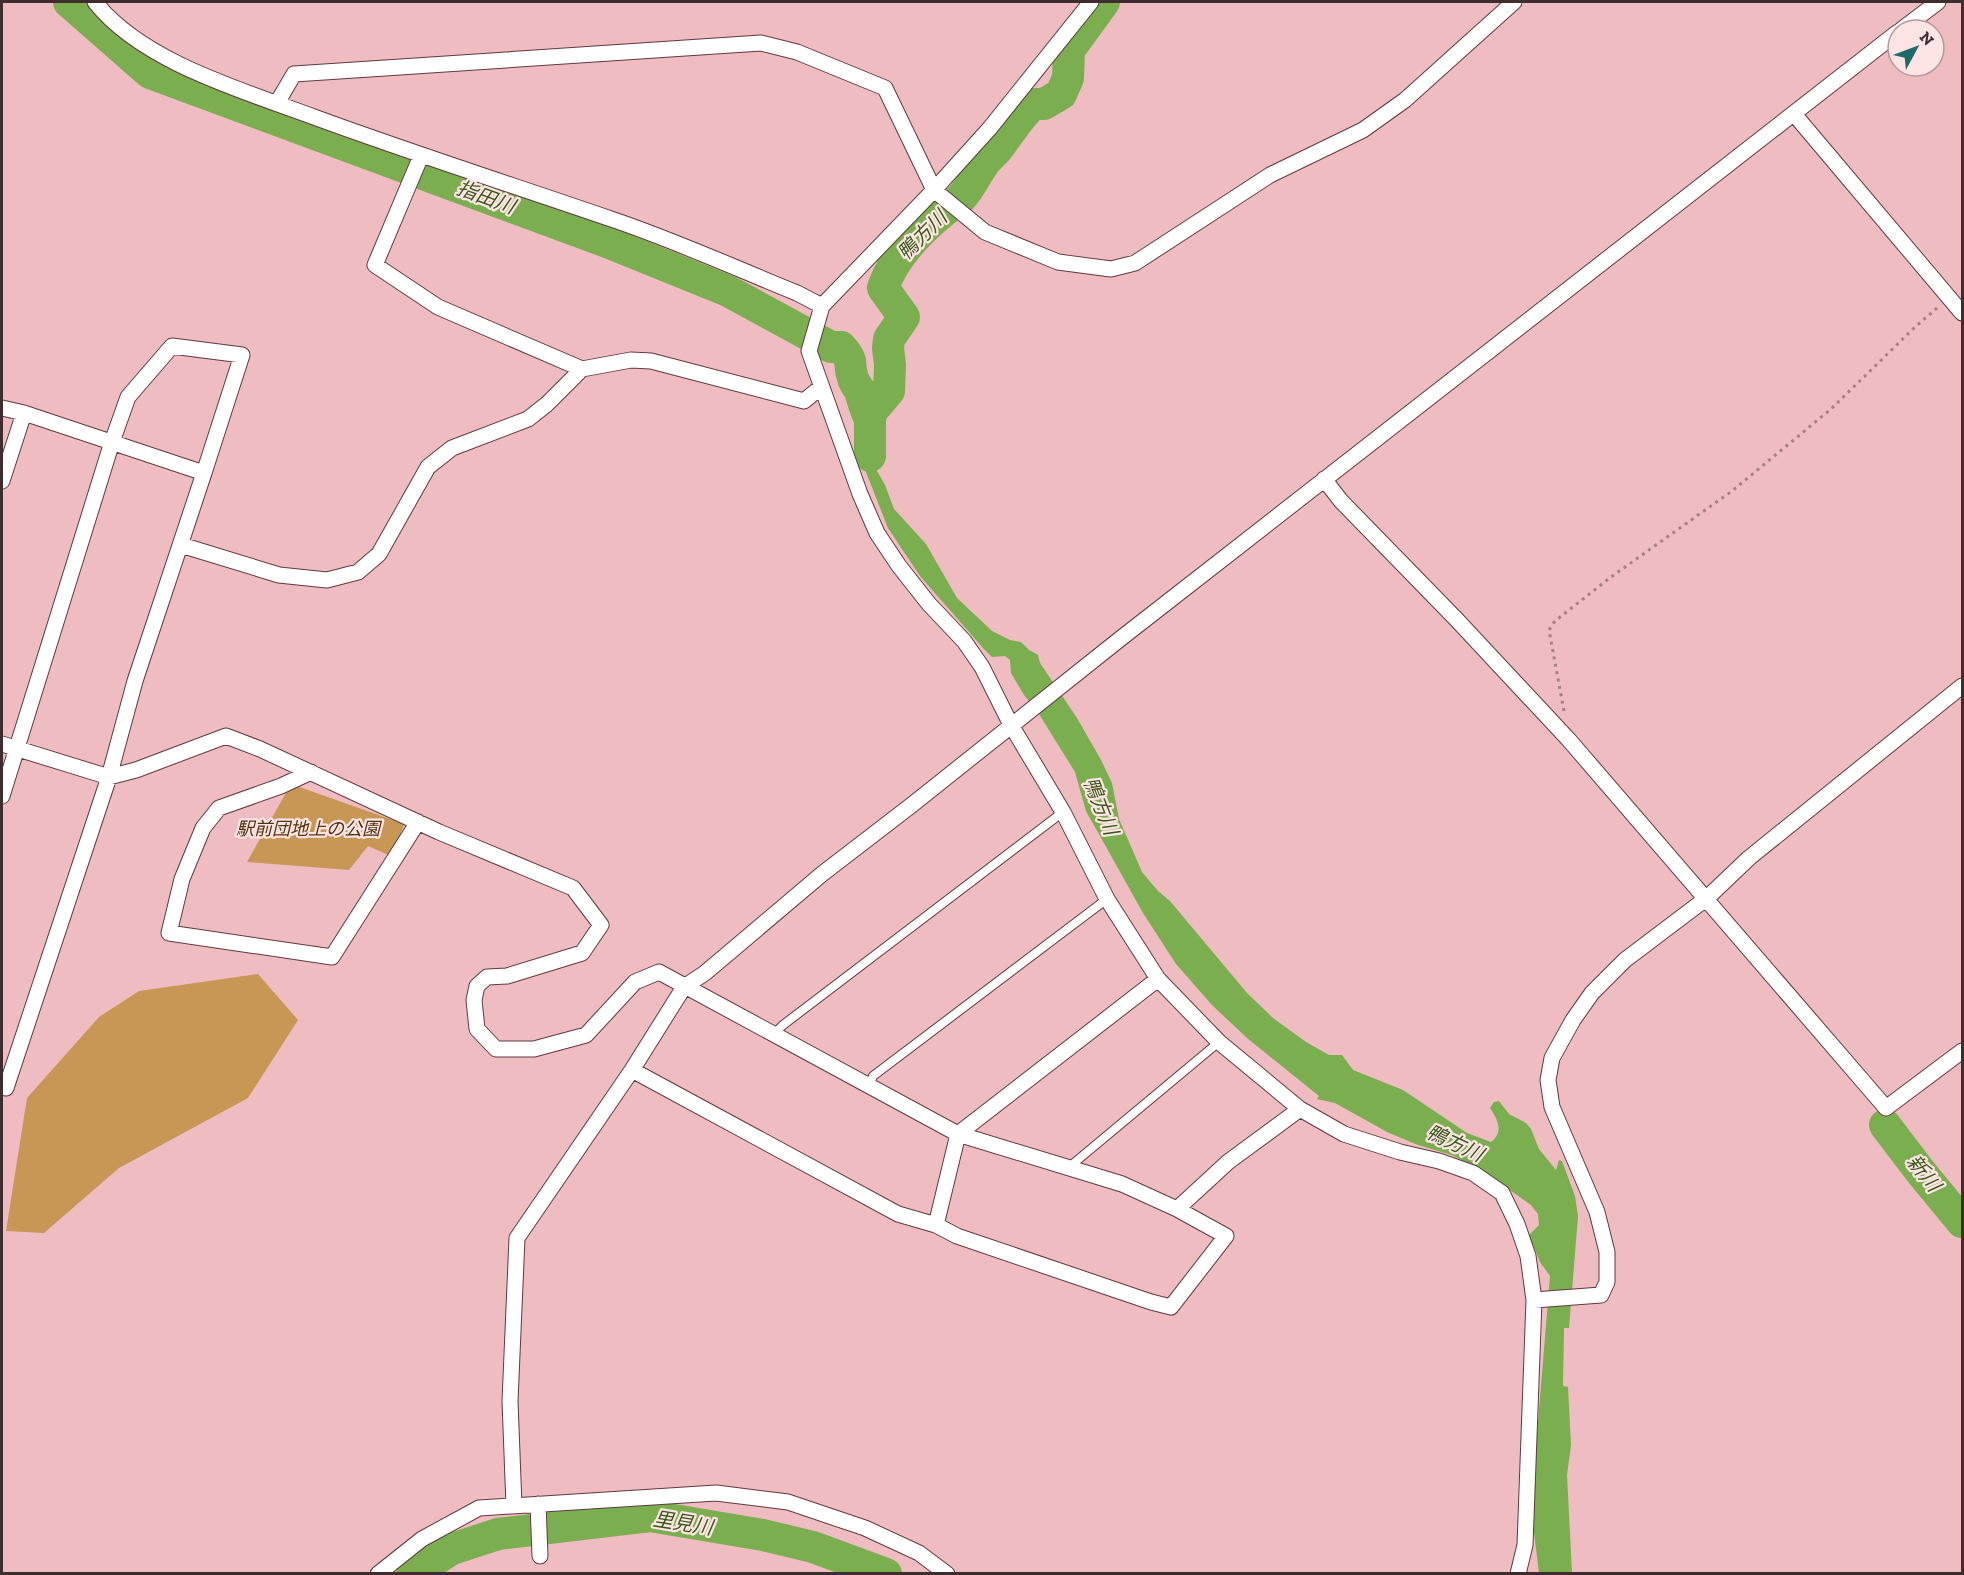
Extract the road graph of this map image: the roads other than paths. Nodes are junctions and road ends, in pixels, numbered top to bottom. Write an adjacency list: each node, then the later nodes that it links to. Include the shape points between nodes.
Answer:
1 (95, 2): 7 (street, via 142,43 188,69)
2 (1090, 2): 10 (street)
3 (1514, 2): 10 (street, via 1405,100 1363,130 1270,175 1136,263 1111,269 1058,262 985,232)
4 (1938, 2): 5 (street)
5 (1917, 18)
6 (1886, 42): 8 (street)
7 (277, 103): 9 (street); 10 (street, via 294,74 761,44 797,52 885,88)
8 (1794, 114): 12 (street); 19 (street)
9 (421, 156): 11 (street, via 614,220 797,293); 13 (street, via 375,265 438,307)
10 (939, 194): 11 (street)
11 (821, 312): 14 (street, via 809,351)
12 (1962, 313)
13 (582, 369): 14 (street, via 631,360 651,361 804,401); 21 (street, via 528,419 452,448 428,467 379,554 358,572 327,580 279,575)
14 (821, 387): 23 (street, via 877,533 929,604 964,641 982,667)
15 (2, 408): 16 (street)
16 (24, 413): 17 (street); 20 (street)
17 (111, 442): 18 (street); 18 (street, via 128,397 172,346 242,355); 24 (street)
18 (204, 473): 21 (street)
19 (1324, 479): 23 (street); 30 (street, via 1569,740)
20 (2, 481)
21 (182, 545): 26 (street, via 135,681)
22 (1962, 686): 30 (street, via 1749,858)
23 (1011, 725): 28 (street); 33 (street)
24 (9, 747): 26 (street); 27 (street)
25 (311, 772): 26 (street, via 226,736); 29 (street); 29 (street, via 219,808 203,828 182,879 169,933 332,957)
26 (109, 777): 39 (street, via 6,1088)
27 (2, 796)
28 (1063, 812): 31 (street); 34 (lane)
29 (418, 822): 33 (street, via 573,888 601,925 582,953 507,976 487,977 477,986 477,1029 496,1049 534,1049 586,1035 635,982 659,972)
30 (1707, 898): 36 (street, via 1886,1108); 45 (street, via 1625,960 1592,993 1552,1058 1548,1080 1552,1107 1597,1212 1606,1252 1607,1282 1600,1295)
31 (1107, 899): 32 (street); 38 (lane, via 873,1076)
32 (1158, 979): 35 (street); 41 (street)
33 (684, 987): 34 (street); 37 (street)
34 (773, 1035): 38 (street)
35 (1219, 1042): 40 (street); 42 (lane)
36 (1962, 1051)
37 (632, 1070): 44 (street, via 898,1214); 47 (street, via 517,1238 510,1401)
38 (869, 1086): 41 (street)
39 (2, 1087)
40 (1300, 1109): 43 (street, via 1228,1162); 45 (street, via 1344,1134 1473,1173 1502,1193 1528,1256)
41 (958, 1134): 42 (street); 44 (street)
42 (1068, 1168): 43 (street, via 1122,1184)
43 (1177, 1209): 44 (street, via 1226,1236 1171,1307 957,1236)
44 (936, 1225)
45 (1534, 1300): 51 (street, via 1525,1545)
46 (538, 1504): 47 (street); 48 (street); 50 (street, via 716,1493 788,1502 865,1528 919,1553)
47 (514, 1506): 49 (street, via 479,1508 422,1539)
48 (540, 1556)
49 (378, 1574)
50 (947, 1574)
51 (1518, 1574)

